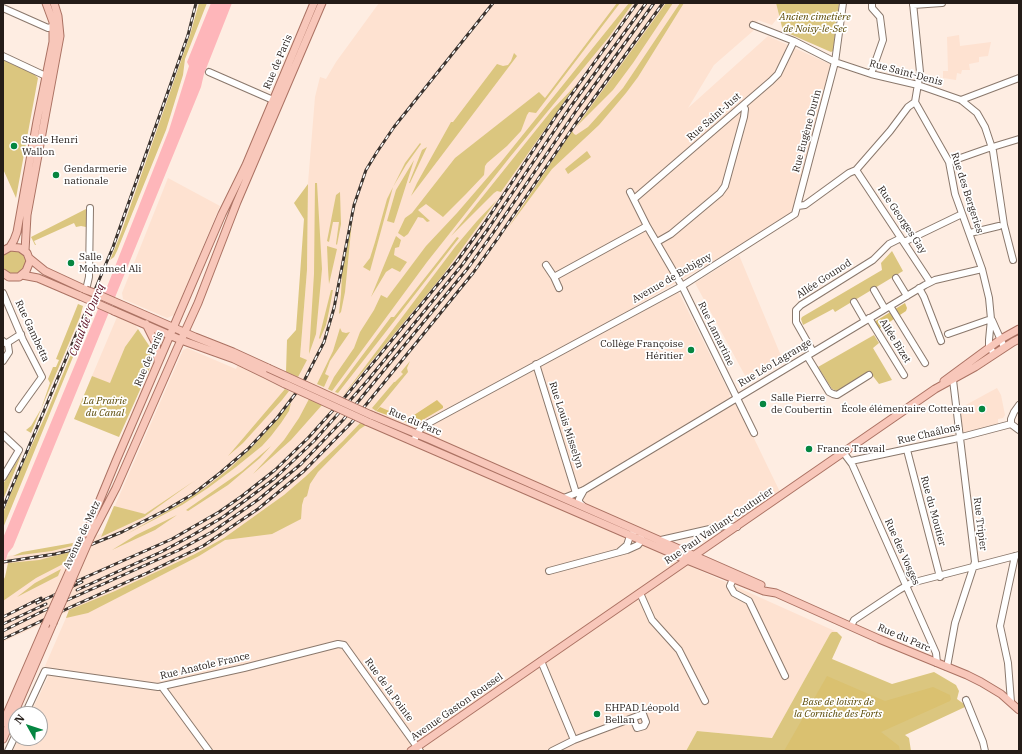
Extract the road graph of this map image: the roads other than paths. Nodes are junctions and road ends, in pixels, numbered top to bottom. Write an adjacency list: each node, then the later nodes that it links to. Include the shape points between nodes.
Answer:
1 (46, 3): 11 (main road)
2 (54, 3): 11 (main road, via 57,12)
3 (314, 3): 20 (main road, Rue de Paris)
4 (322, 3): 64 (main road, Rue de Paris)
5 (843, 3): 14 (street, Rue Eugène Durin)
6 (872, 3): 16 (street, via 872,8 880,17 882,40)
7 (942, 3): 8 (street)
8 (913, 4): 19 (street, via 920,72)
9 (3, 7): 11 (street, via 48,28)
10 (753, 25): 12 (street, Rue Saint-Denis)
11 (56, 26): 17 (main road, via 59,44)
12 (794, 42): 14 (street, Rue Saint-Denis); 23 (street, Rue Saint-Just, via 778,74)
13 (3, 56): 17 (street)
14 (836, 62): 16 (street, Rue Saint-Denis); 30 (street, Rue Eugène Durin)
15 (209, 72): 20 (street)
16 (871, 74): 19 (street, Rue Saint-Denis)
17 (50, 78): 38 (main road, via 37,121 17,232); 39 (main road, via 27,215)
18 (1019, 78): 21 (street)
19 (918, 85): 21 (street, Rue Saint-Denis); 22 (street)
20 (273, 100): 63 (main road, Rue de Paris)
21 (961, 100): 25 (street, Rue Saint-Denis, via 978,113)
22 (915, 102): 26 (street, Rue des Bergeries); 27 (street, Avenue de Bobigny, via 908,107)
23 (743, 106): 29 (street, Rue Saint-Just); 37 (street, via 744,117 725,186 671,234)
24 (1019, 139): 25 (street)
25 (992, 147): 26 (street); 41 (street, Rue Saint-Denis, via 1004,225)
26 (949, 162): 32 (street, Rue des Bergeries)
27 (856, 170): 30 (street, Avenue de Bobigny, via 805,205); 36 (street, Rue Georges Gay)
28 (630, 192): 29 (street)
29 (634, 199): 33 (street)
30 (798, 206): 49 (street, Avenue de Bobigny, via 795,214 789,219)
31 (90, 208): 52 (street, via 89,277)
32 (962, 214): 35 (street, Rue des Bergeries); 36 (street)
33 (647, 226): 37 (street); 46 (street)
34 (999, 226): 35 (street)
35 (970, 233): 43 (street, Rue des Bergeries)
36 (903, 240): 48 (street, Rue Georges Gay); 74 (street, Allée Gounod, via 889,244 873,260 796,310 796,322)
37 (657, 242): 49 (street)
38 (5, 250): 39 (main road, via 18,247)
39 (25, 251): 40 (main road)
40 (29, 258): 44 (main road, via 28,269); 52 (main road, via 45,271)
41 (1013, 260)
42 (546, 265): 46 (street)
43 (982, 269): 48 (street, Rue Léo Lagrange); 60 (street, Rue des Bergeries)
44 (22, 275): 45 (main road); 61 (main road, bridge, via 38,278)
45 (5, 277)
46 (554, 277): 50 (street)
47 (896, 278): 55 (street)
48 (930, 282): 51 (street, Rue Léo Lagrange)
49 (682, 286): 80 (street, Avenue de Bobigny); 86 (street, Rue Lamartine)
50 (559, 288)
51 (919, 288): 55 (street, Rue Léo Lagrange); 70 (street)
52 (86, 290): 63 (main road, bridge)
53 (874, 290): 58 (street)
54 (3, 293): 56 (street, Rue Gambetta)
55 (907, 296): 58 (street, Rue Léo Lagrange)
56 (4, 300): 65 (street, Rue Gambetta)
57 (854, 302): 59 (street, Allée Bizet)
58 (888, 307): 59 (street, Rue Léo Lagrange); 78 (street)
59 (867, 319): 74 (street, Rue Léo Lagrange); 82 (street, Allée Bizet)
60 (991, 319): 66 (street); 67 (street, Rue des Bergeries); 72 (street, Rue des Bergeries)
61 (145, 324): 63 (main road); 77 (main road, via 156,344)
62 (1019, 329): 67 (main road, Rue Paul Vaillant-Couturier)
63 (172, 332): 64 (main road, Rue du Parc); 69 (main road, Rue du Parc); 77 (main road, Rue de Paris)
64 (185, 333): 69 (main road, Rue de Paris); 81 (main road, Rue du Parc, via 233,352)
65 (21, 334): 71 (street); 88 (street, Rue Gambetta, via 42,377)
66 (948, 334)
67 (1001, 339): 72 (main road, Rue Paul Vaillant-Couturier); 73 (street, Rue des Bergeries)
68 (1019, 339): 73 (main road, Rue Paul Vaillant-Couturier)
69 (181, 340): 81 (main road, Rue du Parc); 136 (main road, Avenue de Metz, bridge, via 116,488 90,538)
70 (941, 341)
71 (5, 342): 76 (street, via 9,346 9,352)
72 (990, 346): 75 (street, Rue des Bergeries); 79 (main road, Rue Paul Vaillant-Couturier)
73 (1004, 347): 75 (main road, Rue Paul Vaillant-Couturier)
74 (810, 354): 83 (street, via 829,392 833,394 838,395); 86 (street, Rue Léo Lagrange)
75 (994, 354): 79 (main road, Rue Paul Vaillant-Couturier)
76 (3, 361)
77 (158, 363): 135 (main road, Rue de Paris, bridge)
78 (925, 363)
79 (974, 363): 84 (main road, Rue Paul Vaillant-Couturier); 85 (main road, Rue Paul Vaillant-Couturier, via 947,378)
80 (536, 364): 91 (street, Avenue de Bobigny, via 423,426); 101 (street, Rue Louis Misselyn)
81 (267, 371): 91 (main road, Rue du Parc, bridge); 95 (main road, Rue du Parc, bridge, via 285,384)
82 (904, 375)
83 (869, 376)
84 (953, 380): 85 (main road, Rue Paul Vaillant-Couturier); 94 (street, Rue Tripier)
85 (935, 389): 97 (main road, Rue Paul Vaillant-Couturier)
86 (736, 398): 92 (street, Rue Lamartine); 100 (street, Rue Léo Lagrange)
87 (1019, 403): 89 (street, via 1011,418)
88 (19, 409)
89 (1011, 424): 90 (street); 94 (street, Rue Chaâlons)
90 (1019, 430)
91 (417, 433): 95 (street); 102 (main road, Rue du Parc)
92 (754, 433)
93 (3, 435): 99 (street, via 19,450)
94 (959, 438): 96 (street, Rue Chaâlons); 114 (street, Rue Tripier)
95 (414, 441): 106 (main road, Rue du Parc)
96 (906, 450): 98 (street, Rue Chaâlons); 116 (street, Rue du Moutier)
97 (843, 452): 98 (street, Rue des Vosges); 104 (main road, Rue Paul Vaillant-Couturier)
98 (851, 461): 118 (street, Rue des Vosges)
99 (3, 477)
100 (584, 490): 101 (street, Rue Léo Lagrange); 103 (street, via 579,499)
101 (576, 493): 102 (street, Rue Léo Lagrange)
102 (564, 498): 103 (main road, Rue du Parc)
103 (583, 506): 105 (main road, Rue du Parc)
104 (737, 527): 107 (street, via 723,526); 112 (main road, Rue Paul Vaillant-Couturier)
105 (638, 530): 106 (street); 107 (main road, Rue du Parc); 108 (street)
106 (629, 539): 108 (main road, Rue du Parc); 109 (street, via 629,545); 110 (street, via 625,548)
107 (661, 540): 112 (main road, Rue du Parc)
108 (641, 541): 109 (street); 113 (main road, Rue du Parc)
109 (634, 547): 110 (street)
110 (620, 551): 115 (street)
111 (1017, 555): 114 (street); 131 (street, via 1000,626 1008,663)
112 (694, 556): 113 (main road, Rue Paul Vaillant-Couturier); 120 (main road, Rue du Parc, via 767,587)
113 (687, 560): 117 (main road, Rue du Parc); 119 (main road, Rue Paul Vaillant-Couturier)
114 (974, 566): 116 (street); 125 (street, Rue Tripier, via 956,623)
115 (549, 571)
116 (940, 577): 118 (street)
117 (733, 578): 120 (main road, Rue du Parc); 126 (street, via 730,586 734,593 749,601)
118 (906, 586): 121 (street, via 854,620); 124 (street, Rue des Vosges, via 936,653)
119 (640, 593): 123 (main road, Rue Paul Vaillant-Couturier); 129 (street, via 652,620 680,650)
120 (776, 594): 121 (main road, Rue du Parc)
121 (851, 626): 124 (main road, Rue du Parc)
122 (344, 645): 128 (street, Rue Anatole France, via 338,644); 138 (street, Rue de la Pointe)
123 (541, 661): 127 (main road, Rue Paul Vaillant-Couturier); 137 (street)
124 (937, 663): 125 (main road, Rue du Parc)
125 (947, 666): 131 (main road, Rue du Parc, via 981,682)
126 (785, 676)
127 (515, 679): 138 (main road, Avenue Gaston Roussel)
128 (162, 687): 132 (street, Rue Anatole France, via 45,671); 139 (street)
129 (705, 700)
130 (966, 700): 141 (street, via 984,742)
131 (1011, 702): 133 (main road, Rue du Parc)
132 (29, 706)
133 (1019, 710)
134 (633, 718): 137 (street)
135 (3, 723)
136 (3, 739)
137 (574, 740): 140 (street)
138 (416, 750)
139 (209, 751)
140 (552, 751)
141 (985, 751)

